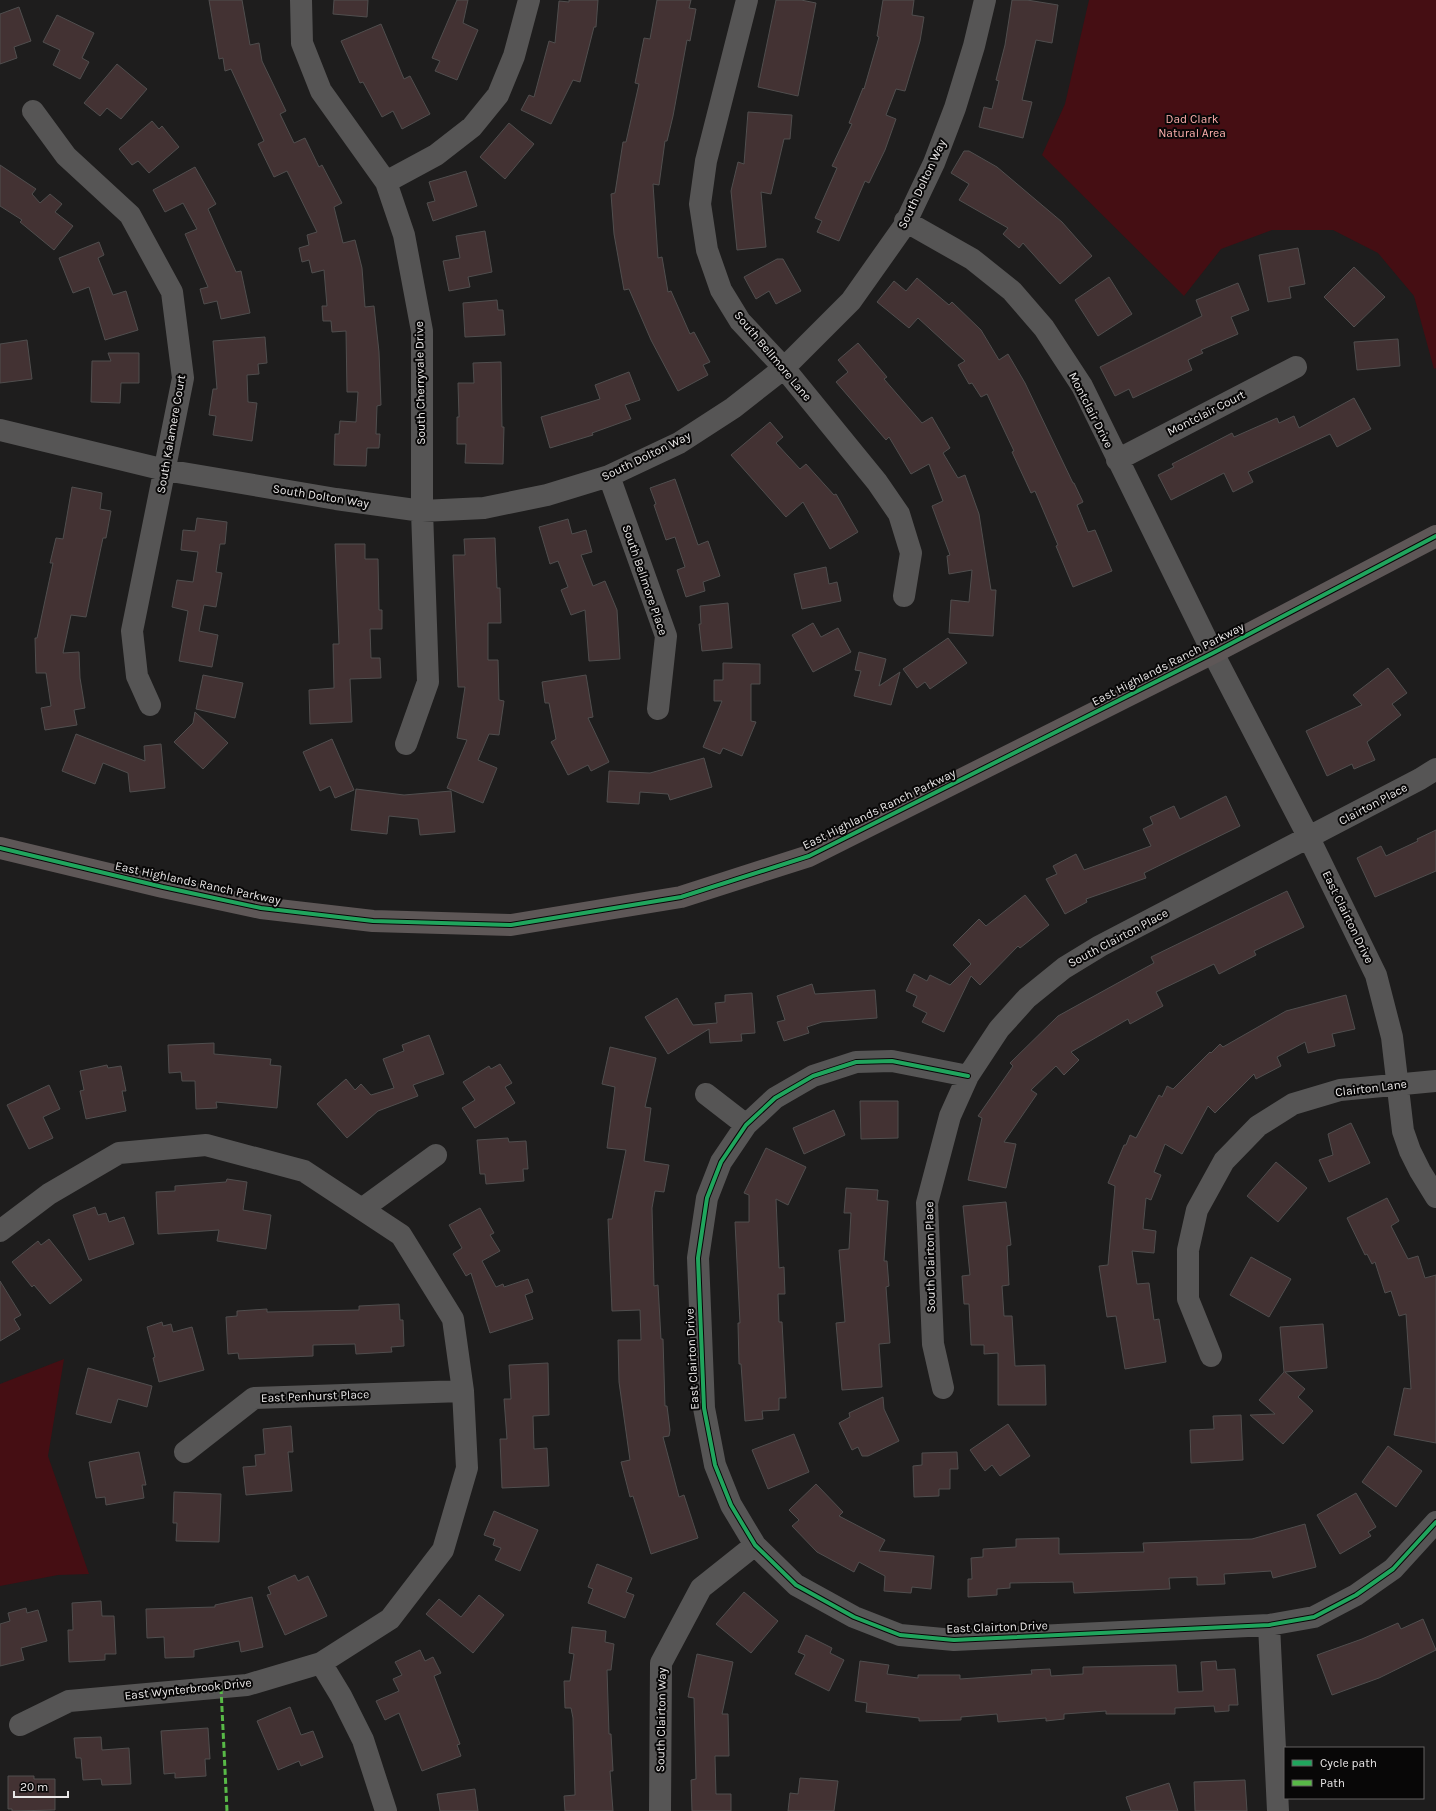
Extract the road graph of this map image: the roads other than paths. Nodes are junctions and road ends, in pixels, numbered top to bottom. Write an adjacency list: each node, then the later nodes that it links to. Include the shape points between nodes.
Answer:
1 (301, 0): 6 (street, South Cherryvale Drive, via 302,43 321,91)
2 (529, 0): 6 (street, via 514,56 498,95 472,128 436,155)
3 (747, 0): 9 (street, South Bellmore Lane, via 706,161 700,204 706,250 721,290 740,321)
4 (985, 0): 7 (street, South Dolton Way, via 955,108 934,163)
5 (33, 111): 12 (street, South Kalamere Court, via 66,156 130,215 172,292 183,378)
6 (386, 182): 14 (street, South Cherryvale Drive, via 404,235 422,331)
7 (905, 221): 9 (street, South Dolton Way, via 851,301); 11 (street, Montclair Drive, via 972,259 1012,291 1044,328 1082,386)
8 (1296, 367): 11 (street, Montclair Court)
9 (784, 368): 13 (street, South Dolton Way, via 733,408 679,443); 16 (street, South Bellmore Lane, via 878,482 899,514 911,553)
10 (0, 430): 12 (street, South Dolton Way)
11 (1117, 460): 17 (street, Montclair Drive)
12 (165, 470): 14 (street, South Dolton Way); 18 (street, South Kalamere Court, via 132,631 137,676)
13 (609, 476): 14 (street, South Dolton Way, via 547,495 484,508); 19 (street, South Bellmore Place, via 666,636)
14 (422, 511): 20 (street, South Cherryvale Drive, via 428,682)
15 (1436, 536): 17 (main road, East Highlands Ranch Parkway)
16 (904, 596)
17 (1213, 653): 22 (street, East Clairton Drive); 23 (main road, East Highlands Ranch Parkway, via 809,856 680,897 511,925 373,921 261,908)
18 (150, 705)
19 (658, 709)
20 (406, 744)
21 (1436, 769): 22 (street, Clairton Place)
22 (1309, 838): 24 (street, South Clairton Place, via 1064,968 1028,998 999,1029); 26 (street, East Clairton Drive, via 1376,975 1392,1037)
23 (0, 848)
24 (968, 1076): 28 (street, East Clairton Drive, via 892,1061 856,1062 813,1076 775,1098); 34 (street, South Clairton Place, via 950,1116 927,1203 933,1344)
25 (1436, 1081): 26 (street, Clairton Lane)
26 (1398, 1084): 30 (street, East Clairton Drive, via 1403,1131 1410,1151); 33 (street, Clairton Lane, via 1340,1090 1293,1104 1258,1126 1224,1161 1197,1210 1188,1250 1188,1299)
27 (706, 1094): 28 (street)
28 (746, 1125): 38 (street, East Clairton Drive, via 721,1162 706,1198 698,1258 704,1408 715,1465 731,1505)
29 (436, 1155): 31 (street)
30 (1436, 1197)
31 (362, 1209): 32 (street, East Wynterbrook Drive, via 304,1171 206,1146 119,1153 49,1194); 35 (street, East Wynterbrook Drive, via 401,1235 453,1320)
32 (0, 1231)
33 (1211, 1356)
34 (943, 1388)
35 (463, 1391): 36 (street, East Penhurst Place, via 254,1398); 40 (street, East Wynterbrook Drive, via 467,1468 443,1550 390,1619)
36 (185, 1452)
37 (1436, 1522): 39 (street, East Clairton Drive, via 1393,1569 1356,1595 1314,1617)
38 (754, 1546): 39 (street, East Clairton Drive, via 796,1585 854,1617 900,1635 954,1640); 43 (street, South Clairton Way, via 701,1588 662,1663)
39 (1269, 1625): 44 (street)
40 (321, 1663): 41 (street, East Wynterbrook Drive, via 247,1685 69,1701); 42 (street, via 363,1740)
41 (20, 1725)
42 (386, 1811)
43 (660, 1811)
44 (1278, 1811)

